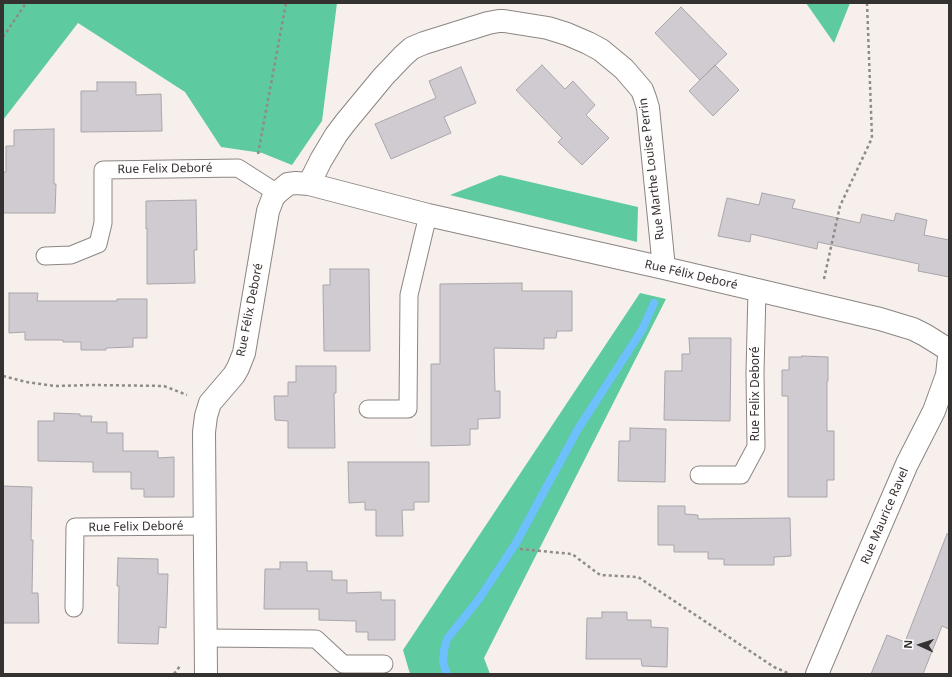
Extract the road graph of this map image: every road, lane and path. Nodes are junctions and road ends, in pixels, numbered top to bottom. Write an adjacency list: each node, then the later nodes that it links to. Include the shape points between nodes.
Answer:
1 (26, 3): 4 (path)
2 (286, 3): 5 (path)
3 (867, 3): 12 (path, via 872,138 840,206)
4 (3, 37)
5 (254, 178): 7 (lane, Rue Felix Deboré); 9 (lane, Rue Felix Deboré, via 238,168 104,170 103,223 98,244 71,255)
6 (309, 184): 7 (street, Rue Félix Deboré, via 288,184); 8 (street, Rue Félix Deboré); 10 (street, Rue Marthe Louise Perrin, via 345,123 383,77 412,48 494,21 504,20 548,28 601,50 624,69 646,98)
7 (277, 192): 16 (street, Rue Félix Deboré, via 268,211 244,353 234,375)
8 (428, 216): 10 (street, Rue Félix Deboré); 17 (lane, via 409,295 408,409)
9 (45, 256)
10 (664, 268): 11 (street, Rue Félix Deboré)
11 (757, 290): 12 (street, Rue Félix Deboré); 18 (lane, Rue Felix Deboré, via 754,373 756,447 741,475)
12 (818, 305): 13 (street, Rue Félix Deboré, via 913,329)
13 (949, 350)
14 (949, 357): 26 (street, Rue Maurice Ravel, via 947,374 934,410 907,464)
15 (3, 376): 16 (path, via 55,386 164,386)
16 (210, 403): 19 (street, Rue Félix Deboré, via 204,432)
17 (368, 409)
18 (699, 475)
19 (205, 526): 21 (lane, Rue Felix Deboré, via 75,528); 22 (street, Rue Félix Deboré)
20 (520, 549): 25 (path, via 572,554 600,575 638,577)
21 (74, 608)
22 (206, 638): 23 (lane, via 316,639 343,664); 24 (street, Rue Félix Deboré)
23 (384, 664)
24 (206, 674)
25 (790, 674)
26 (818, 674)

